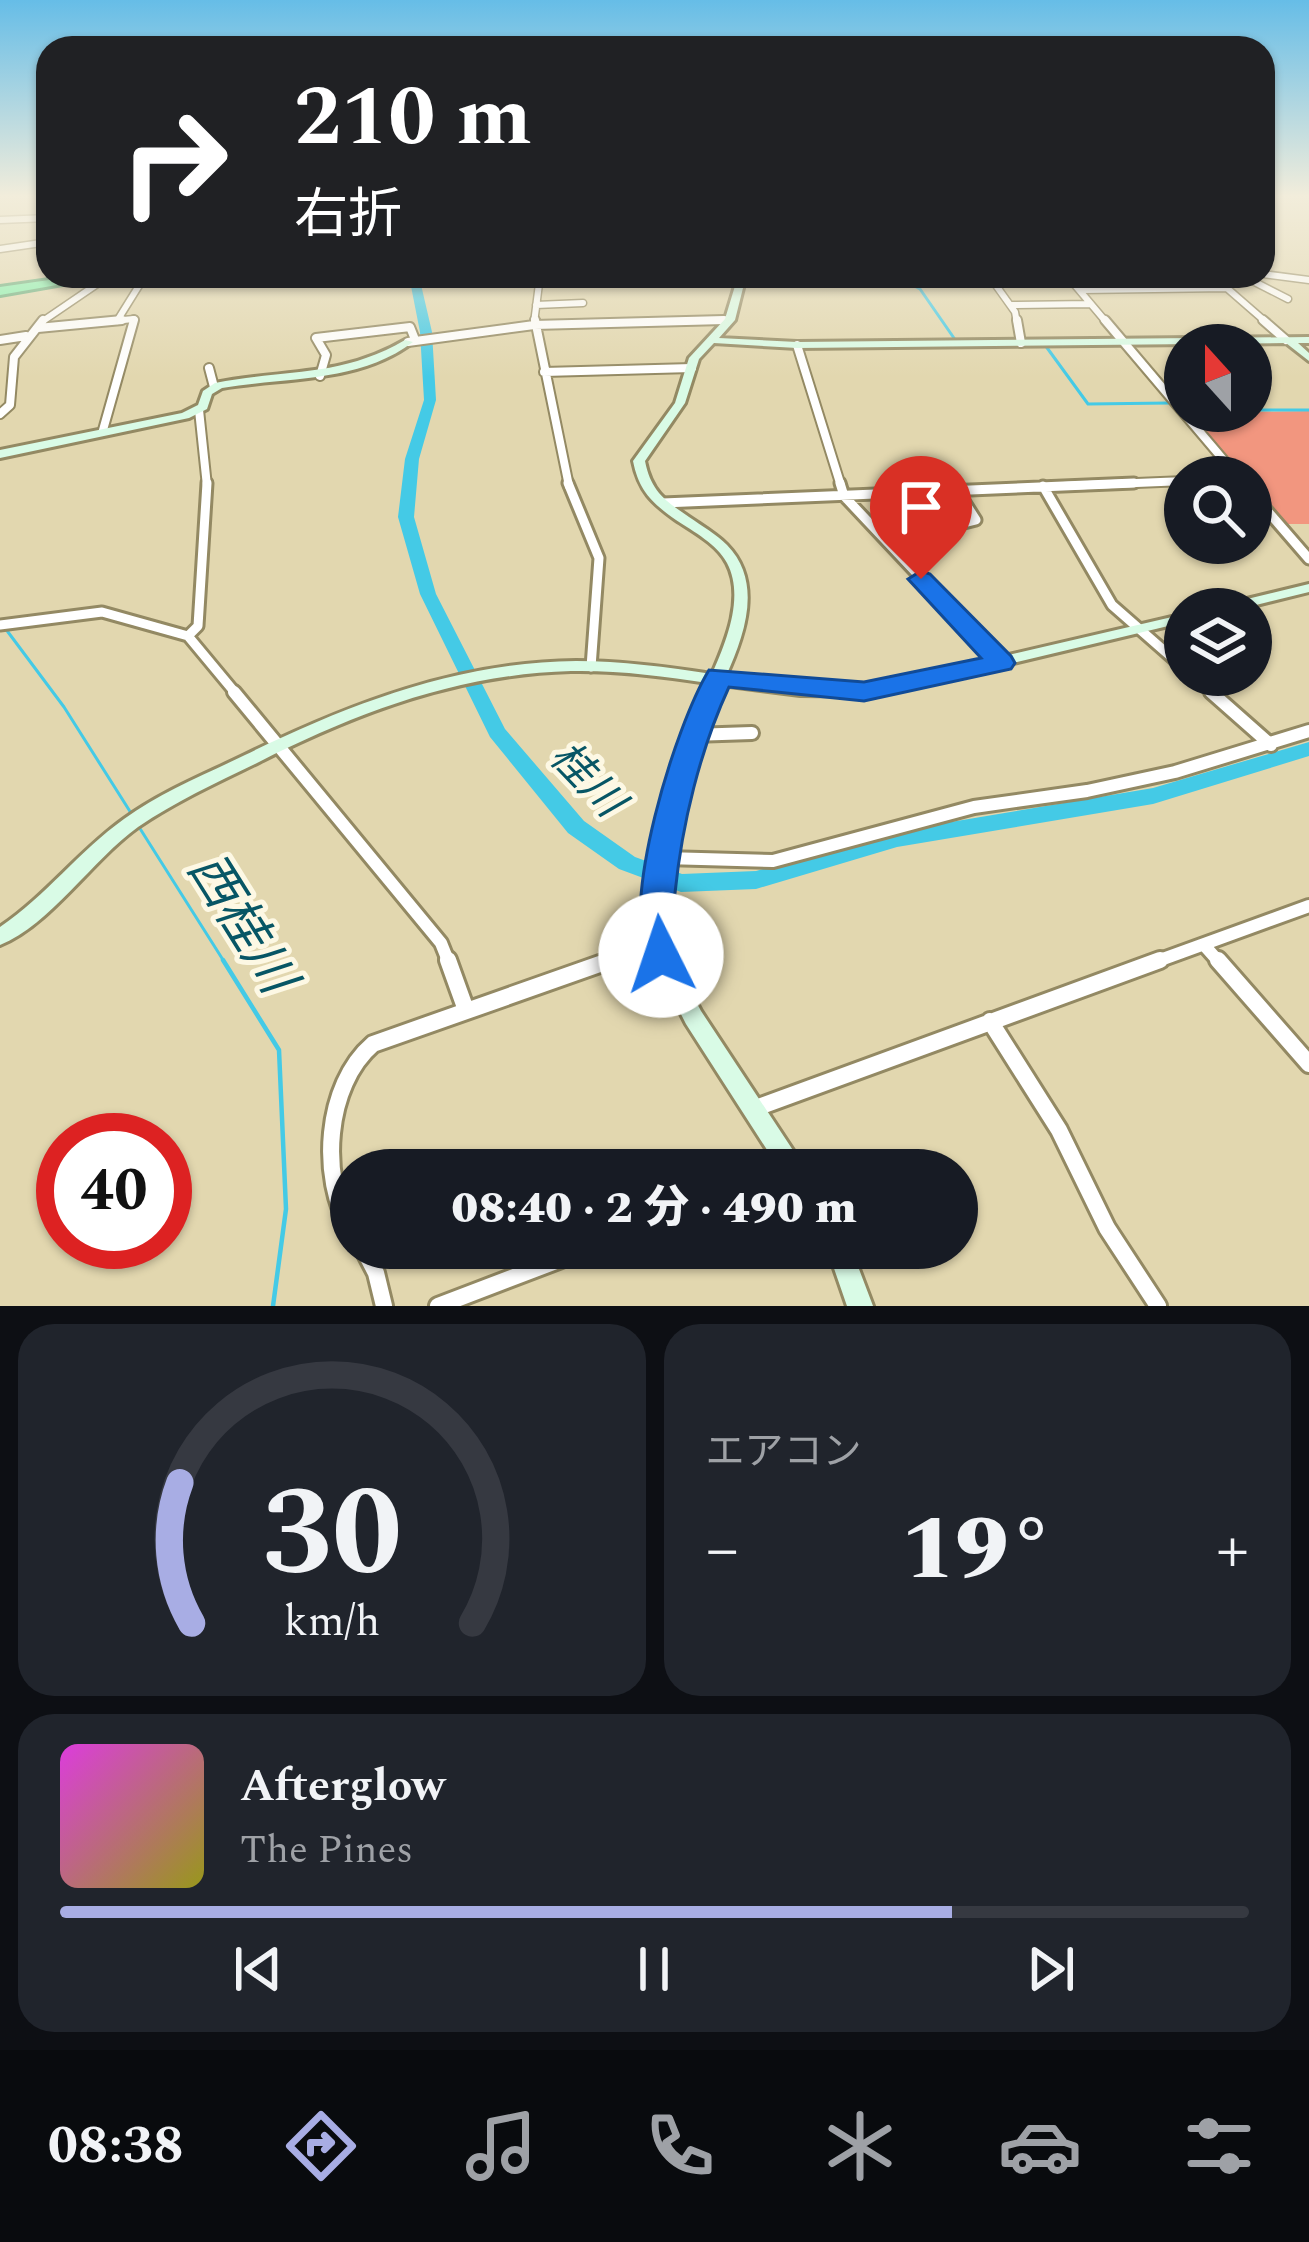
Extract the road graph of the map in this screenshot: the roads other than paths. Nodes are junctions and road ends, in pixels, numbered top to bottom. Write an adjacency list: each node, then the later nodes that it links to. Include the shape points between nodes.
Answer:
1 (1275, 276): 2 (street)
2 (1309, 280)
3 (36, 286): 12 (highway)
4 (84, 288): 21 (street)
5 (138, 288): 19 (street)
6 (538, 288): 15 (street)
7 (739, 288): 18 (street)
8 (998, 288): 17 (street)
9 (1227, 288): 11 (street); 26 (street)
10 (1266, 288): 13 (street)
11 (1080, 290): 16 (street)
12 (0, 291)
13 (1288, 299)
14 (583, 303): 15 (street)
15 (536, 304): 20 (street)
16 (1091, 304): 17 (street); 28 (street)
17 (1011, 305): 29 (street)
18 (730, 320): 20 (street); 25 (street)
19 (117, 321): 21 (street); 39 (street, via 134,319)
20 (534, 325): 23 (street); 34 (street)
21 (38, 328): 22 (street)
22 (29, 335): 24 (street); 38 (street, via 14,356 10,405)
23 (414, 338): 35 (street, via 382,358); 35 (street, via 410,328 316,338 326,355)
24 (0, 340)
25 (710, 340): 30 (street); 33 (street)
26 (1287, 340): 27 (street); 28 (street); 31 (street)
27 (1309, 340)
28 (1124, 342): 29 (street); 41 (street)
29 (1021, 343): 30 (street)
30 (797, 345): 45 (street)
31 (1309, 358)
32 (209, 368): 36 (street)
33 (692, 368): 34 (street); 46 (street, via 680,403 638,461 642,480)
34 (544, 372): 61 (street, via 570,493 598,558)
35 (320, 376): 36 (street)
36 (214, 387): 37 (street)
37 (199, 410): 39 (street); 58 (street, via 208,475 198,626)
38 (0, 414)
39 (103, 430): 40 (street)
40 (0, 454)
41 (1220, 456)
42 (1164, 482): 43 (street)
43 (1043, 486): 44 (street); 57 (street, via 1111,602)
44 (957, 490): 45 (street); 48 (street, via 976,520)
45 (844, 496): 46 (street); 60 (street)
46 (664, 503): 62 (street, via 734,560 740,584 733,652)
47 (1272, 516): 49 (street)
48 (952, 526)
49 (1294, 542): 50 (street); 51 (street)
50 (1309, 542)
51 (1309, 559)
52 (1309, 588): 53 (street)
53 (1272, 597)
54 (0, 609): 55 (street)
55 (6, 623): 58 (street, via 102,612)
56 (1164, 623): 57 (street)
57 (1139, 629): 59 (street); 60 (street)
58 (188, 636): 67 (street)
59 (1164, 651)
60 (1001, 663): 62 (street, via 864,692)
61 (591, 667): 62 (street); 67 (street, via 453,678 377,700)
62 (719, 677): 66 (street)
63 (1215, 696): 68 (street)
64 (1309, 731): 68 (street)
65 (752, 733): 66 (street)
66 (692, 735): 69 (street)
67 (278, 745): 71 (street, via 135,820); 74 (street, via 441,943)
68 (1271, 746): 69 (street, via 1087,791 974,807 773,860)
69 (665, 860): 72 (street)
70 (1309, 906): 73 (street)
71 (0, 937)
72 (658, 944): 74 (street); 77 (street)
73 (1204, 945): 75 (street); 76 (street)
74 (466, 1010): 78 (street, via 356,1056)
75 (990, 1021): 77 (street); 86 (street)
76 (1309, 1064)
77 (756, 1108): 79 (street)
78 (337, 1149)
79 (781, 1149)
80 (374, 1269): 83 (street)
81 (535, 1269): 84 (street)
82 (847, 1269): 85 (street)
83 (384, 1306)
84 (439, 1306)
85 (860, 1306)
86 (1158, 1306)

